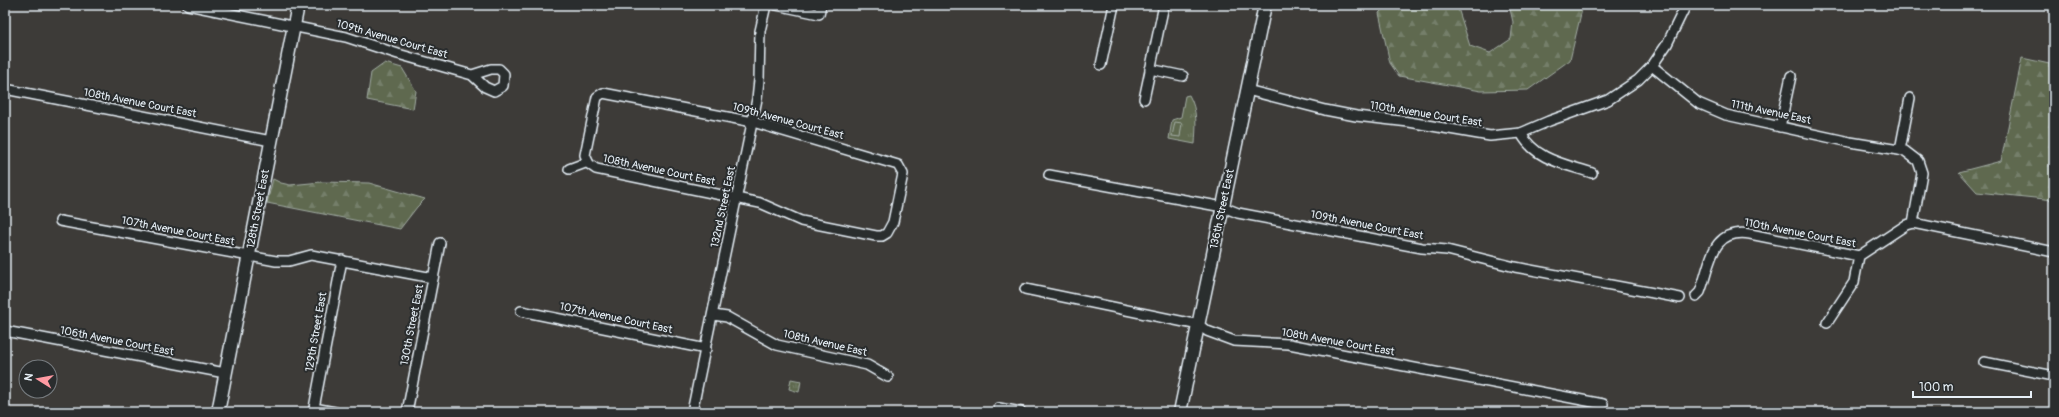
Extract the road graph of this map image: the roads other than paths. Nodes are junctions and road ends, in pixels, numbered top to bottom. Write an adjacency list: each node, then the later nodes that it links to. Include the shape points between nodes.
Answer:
1 (188, 5): 10 (street, 109th Avenue Court East)
2 (298, 5): 10 (street, 128th Street East)
3 (766, 5): 21 (street, 132nd Street East, via 760,31 759,80)
4 (776, 5): 5 (street, via 819,14)
5 (821, 5)
6 (1114, 5): 11 (street)
7 (1164, 5): 13 (street)
8 (1264, 5): 18 (street, 136th Street East)
9 (1686, 5): 12 (street, 110th Avenue Court East, via 1673,34)
10 (294, 26): 14 (street, 109th Avenue Court East, via 346,37); 24 (street, 128th Street East)
11 (1102, 65)
12 (1652, 66): 22 (street, 111th Avenue East, via 1698,103 1711,110 1747,121); 23 (street, 110th Avenue Court East, via 1638,80 1608,100)
13 (1150, 69): 15 (street); 20 (street)
14 (472, 75)
15 (1183, 76)
16 (1791, 76): 22 (street)
17 (5, 89): 24 (street, 108th Avenue Court East)
18 (1247, 90): 23 (street, 110th Avenue Court East, via 1356,116 1490,136); 31 (street, 136th Street East)
19 (1910, 98): 25 (street)
20 (1144, 99)
21 (753, 122): 26 (street, 109th Avenue Court East, via 603,93 600,94 595,106 585,152); 30 (street, 132nd Street East); 34 (street, 109th Avenue Court East, via 898,165 903,174 893,222)
22 (1780, 127): 25 (street, 111th Avenue East)
23 (1521, 133): 28 (street, via 1529,146 1538,153)
24 (271, 141): 37 (street, 128th Street East)
25 (1900, 150): 33 (street, via 1915,158 1922,169)
26 (588, 162): 27 (street); 30 (street, 108th Avenue Court East, via 592,167 602,171)
27 (569, 169)
28 (1592, 173)
29 (1050, 175): 31 (street, 109th Avenue Court East)
30 (736, 199): 34 (street, 108th Avenue Court East, via 760,203 816,225 876,236); 45 (street, 132nd Street East)
31 (1223, 207): 43 (street, 109th Avenue Court East, via 1238,213 1422,248 1447,250 1515,267); 47 (street, 136th Street East)
32 (60, 221): 37 (street, 107th Avenue Court East)
33 (1913, 223): 36 (street); 38 (street)
34 (887, 233)
35 (440, 243): 40 (street, 130th Street East)
36 (2054, 252)
37 (249, 256): 39 (street, 107th Avenue Court East, via 289,261 311,255); 51 (street, 128th Street East)
38 (1859, 256): 42 (street, 110th Avenue Court East, via 1740,233 1725,237 1712,252 1700,292); 46 (street, via 1854,282)
39 (342, 260): 40 (street, 107th Avenue Court East); 57 (street, 129th Street East, via 314,408)
40 (433, 278): 58 (street, 130th Street East)
41 (1025, 289): 47 (street, 108th Avenue Court East)
42 (1696, 296)
43 (1680, 298)
44 (521, 311): 49 (street, 107th Avenue Court East)
45 (713, 315): 49 (street, 132nd Street East); 53 (street, 108th Avenue East, via 727,317 776,345 867,365)
46 (1827, 323)
47 (1199, 325): 54 (street, 108th Avenue Court East, via 1208,331 1242,342 1289,344); 61 (street, 136th Street East)
48 (5, 331): 51 (street, 106th Avenue Court East)
49 (706, 349): 59 (street, 132nd Street East)
50 (1984, 362): 52 (street)
51 (225, 373): 56 (street, 128th Street East)
52 (2054, 376)
53 (888, 377)
54 (1603, 404)
55 (999, 408): 60 (street)
56 (218, 412)
57 (334, 412)
58 (407, 412)
59 (692, 412)
60 (1021, 412)
61 (1180, 412)

